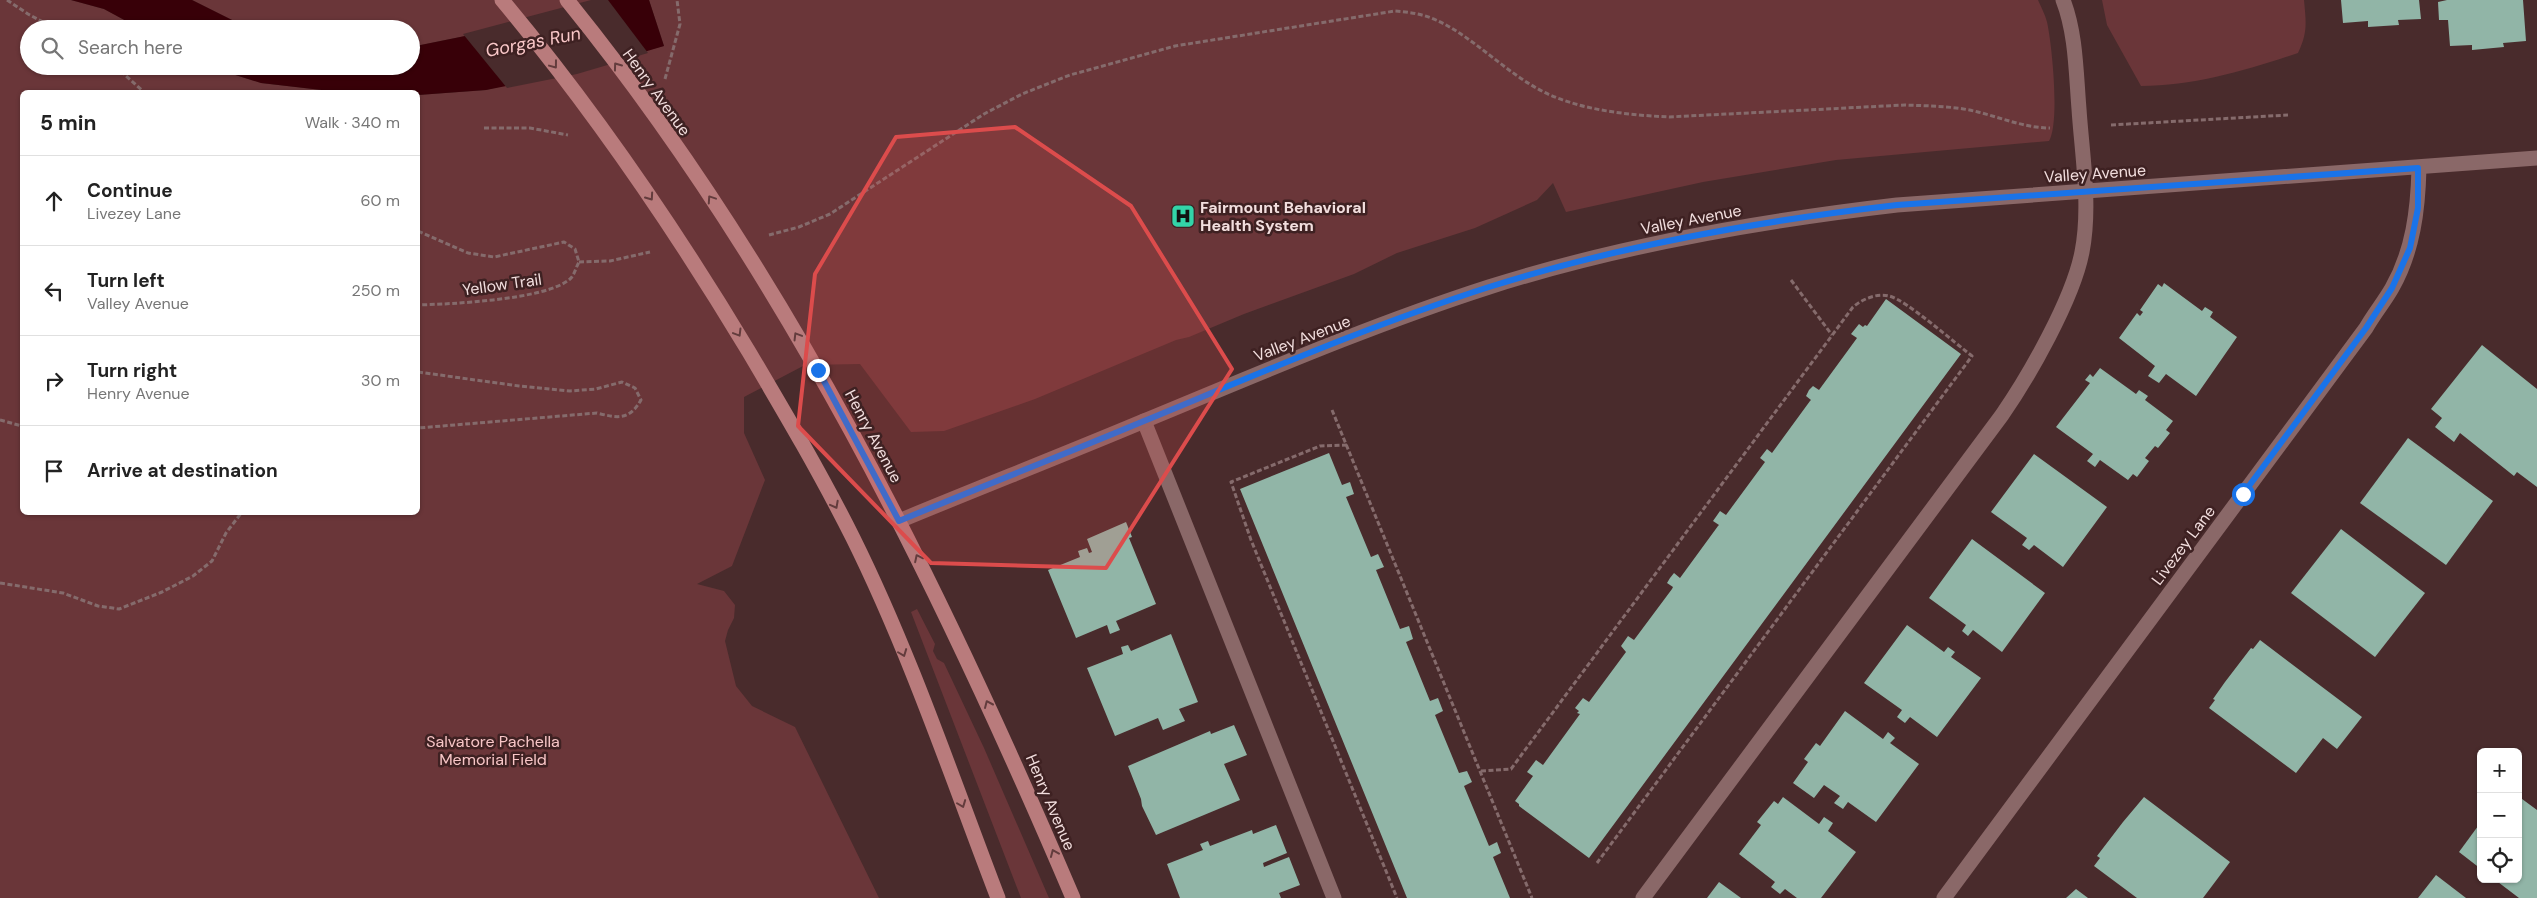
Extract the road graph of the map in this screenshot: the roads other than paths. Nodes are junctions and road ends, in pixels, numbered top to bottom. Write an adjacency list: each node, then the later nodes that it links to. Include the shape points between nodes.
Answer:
1 (502, 0): 9 (main road, one-way to 9, via 593,116 652,200 722,308 813,462 853,539 897,637)
2 (567, 0): 8 (main road, Henry Avenue, one-way to 2, via 857,439 728,225 656,118)
3 (2063, 0): 6 (street, via 2071,30)
4 (2537, 158): 5 (street, Valley Avenue)
5 (2418, 168): 6 (street, Valley Avenue); 13 (street, Livezey Lane, via 2418,208 2410,248 2392,288 2366,328)
6 (2085, 191): 7 (street, Valley Avenue, via 1816,214 1578,262 1489,287 1408,316); 12 (street, via 2082,252 2073,281 2019,391)
7 (1144, 422): 8 (street, Valley Avenue); 11 (street)
8 (899, 521): 10 (main road, Henry Avenue, one-way to 8, via 967,658)
9 (998, 898)
10 (1073, 898)
11 (1334, 898)
12 (1643, 898)
13 (1944, 898)

